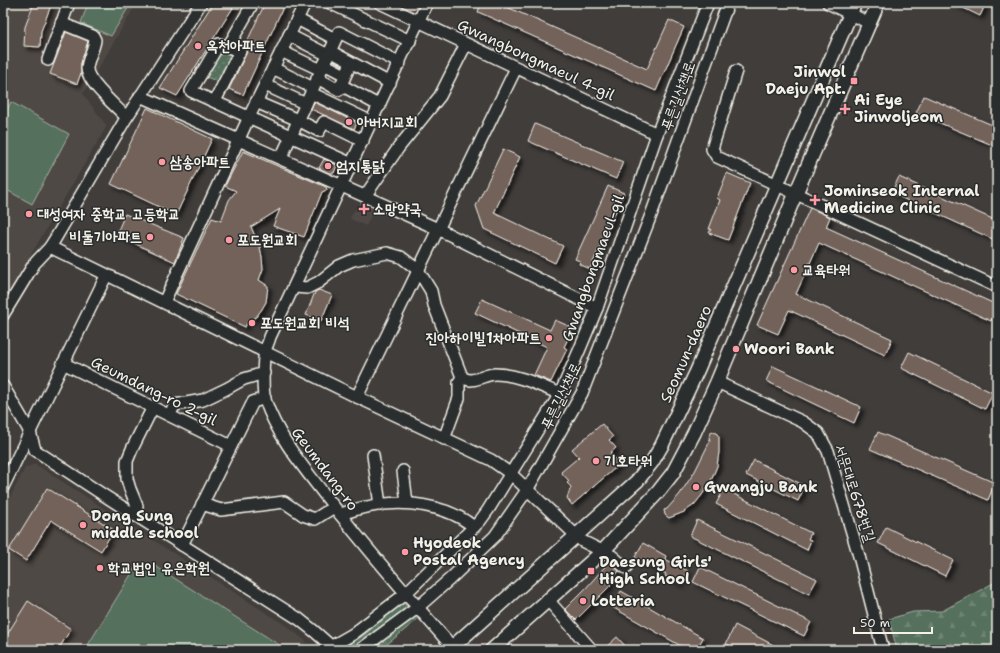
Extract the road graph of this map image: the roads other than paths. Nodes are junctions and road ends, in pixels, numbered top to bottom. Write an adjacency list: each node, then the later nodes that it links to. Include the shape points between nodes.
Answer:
1 (69, 3): 15 (street)
2 (201, 3): 33 (street)
3 (253, 3): 21 (street)
4 (305, 3): 13 (street)
5 (330, 3): 19 (street)
6 (380, 3): 14 (street, Gwangbongmaeul 4-gil)
7 (427, 3): 14 (street, Geumdang-ro)
8 (708, 3): 42 (street, Gwangbongmaeul-gil)
9 (728, 3): 79 (street, 푸른길산책로, via 651,215 582,394)
10 (828, 3): 12 (street)
11 (878, 3): 16 (main road)
12 (853, 8): 16 (street); 48 (main road, Seomun-daero)
13 (297, 19): 17 (street); 18 (street)
14 (419, 22): 19 (street, Geumdang-ro); 20 (street, Gwangbongmaeul 4-gil)
15 (61, 23): 23 (street); 38 (street, via 93,36 95,40 87,69 91,80)
16 (869, 23): 50 (main road)
17 (289, 35): 22 (street); 28 (street)
18 (337, 36): 25 (street); 28 (street)
19 (410, 41): 25 (street, Geumdang-ro)
20 (466, 44): 27 (street, Gwangbongmaeul 4-gil); 51 (street, via 440,96 399,147)
21 (228, 47): 34 (street, via 240,51); 34 (street, via 220,44 191,91)
22 (280, 54): 26 (street); 28 (street)
23 (48, 60)
24 (351, 63): 28 (street); 30 (street); 31 (street)
25 (400, 63): 31 (street, Geumdang-ro)
26 (273, 68): 28 (street); 32 (street)
27 (516, 68): 42 (street, Gwangbongmaeul 4-gil); 52 (street)
28 (321, 71): 30 (street); 30 (street, via 339,90); 36 (street); 41 (street)
29 (736, 71): 48 (street, via 712,149 717,157)
30 (343, 80): 37 (street)
31 (390, 83): 37 (street, Geumdang-ro)
32 (265, 85): 35 (street); 36 (street)
33 (140, 96): 38 (street); 44 (street)
34 (215, 101): 39 (street)
35 (256, 102): 39 (street); 40 (street)
36 (306, 104): 40 (street)
37 (380, 106): 41 (street, Geumdang-ro)
38 (126, 117): 53 (street)
39 (249, 117): 43 (street); 44 (street)
40 (298, 120): 43 (street); 45 (street, via 319,131 324,122)
41 (372, 122): 45 (street, Geumdang-ro)
42 (657, 134): 59 (street, Gwangbongmaeul-gil)
43 (290, 137): 46 (street); 47 (street)
44 (239, 140): 46 (street); 58 (street)
45 (363, 141): 47 (street, Geumdang-ro)
46 (281, 158): 49 (street)
47 (352, 164): 49 (street, Geumdang-ro)
48 (777, 184): 50 (street); 86 (main road, Seomun-daero, via 697,371 652,462 637,481)
49 (342, 186): 51 (street); 56 (street, Geumdang-ro)
50 (796, 193): 57 (street); 65 (main road)
51 (366, 196): 52 (street)
52 (438, 229): 54 (street); 59 (street)
53 (50, 247): 55 (street); 60 (street, via 34,264)
54 (418, 270): 56 (street, via 401,258 387,253 352,260 339,266 320,282 307,288); 64 (street, via 431,291); 68 (street)
55 (106, 276): 58 (street); 62 (street)
56 (295, 287): 61 (street, Geumdang-ro)
57 (997, 287)
58 (164, 302): 61 (street)
59 (597, 308): 67 (street, Gwangbongmaeul-gil)
60 (3, 315)
61 (265, 352): 63 (street, Geumdang-ro); 68 (street)
62 (63, 363): 70 (street, Geumdang-ro 2-gil); 72 (street)
63 (264, 373): 69 (street, Geumdang-ro); 71 (street, via 244,379 203,400 175,406)
64 (462, 377): 67 (street, via 473,380 486,375 501,374 526,380); 73 (street, via 459,382 459,398)
65 (717, 382): 88 (main road, via 673,473); 98 (street, 서문대로678번길, via 799,420 821,438 828,451 859,556)
66 (3, 386): 72 (street)
67 (560, 394): 77 (street, Gwangbongmaeul-gil)
68 (357, 397): 73 (street)
69 (265, 398): 74 (street, via 253,402); 83 (street, Geumdang-ro, via 286,444)
70 (153, 407): 71 (street, Geumdang-ro 2-gil); 84 (street, via 126,465 130,489 137,506)
71 (169, 415): 74 (street, Geumdang-ro 2-gil)
72 (30, 432): 78 (street); 84 (street, via 35,450)
73 (444, 439): 77 (street, via 491,460)
74 (231, 446): 81 (street)
75 (373, 454): 82 (street)
76 (403, 471): 80 (street)
77 (511, 474): 79 (street); 85 (street, Gwangbongmaeul-gil)
78 (3, 487)
79 (527, 490): 86 (street); 92 (street, 푸른길산책로, via 495,536)
80 (407, 503): 82 (street); 85 (street, via 443,510)
81 (202, 504): 83 (street, via 220,510 284,502 315,519); 87 (street)
82 (380, 505): 83 (street)
83 (337, 510): 90 (street, Geumdang-ro)
84 (136, 516): 87 (street)
85 (474, 527): 90 (street, Gwangbongmaeul-gil)
86 (577, 536): 88 (street); 94 (main road, Seomun-daero)
87 (182, 545): 93 (street, via 299,619 314,631)
88 (603, 551): 89 (street); 91 (main road)
89 (626, 568)
90 (405, 594): 92 (street, Geumdang-ro); 93 (street, Gwangbongmaeul-gil, via 353,634)
91 (548, 600): 96 (main road); 97 (street)
92 (417, 608): 94 (street, Geumdang-ro); 95 (street, 푸른길산책로)
93 (328, 648)
94 (452, 649)
95 (360, 650)
96 (492, 650)
97 (592, 650)
98 (883, 650)

